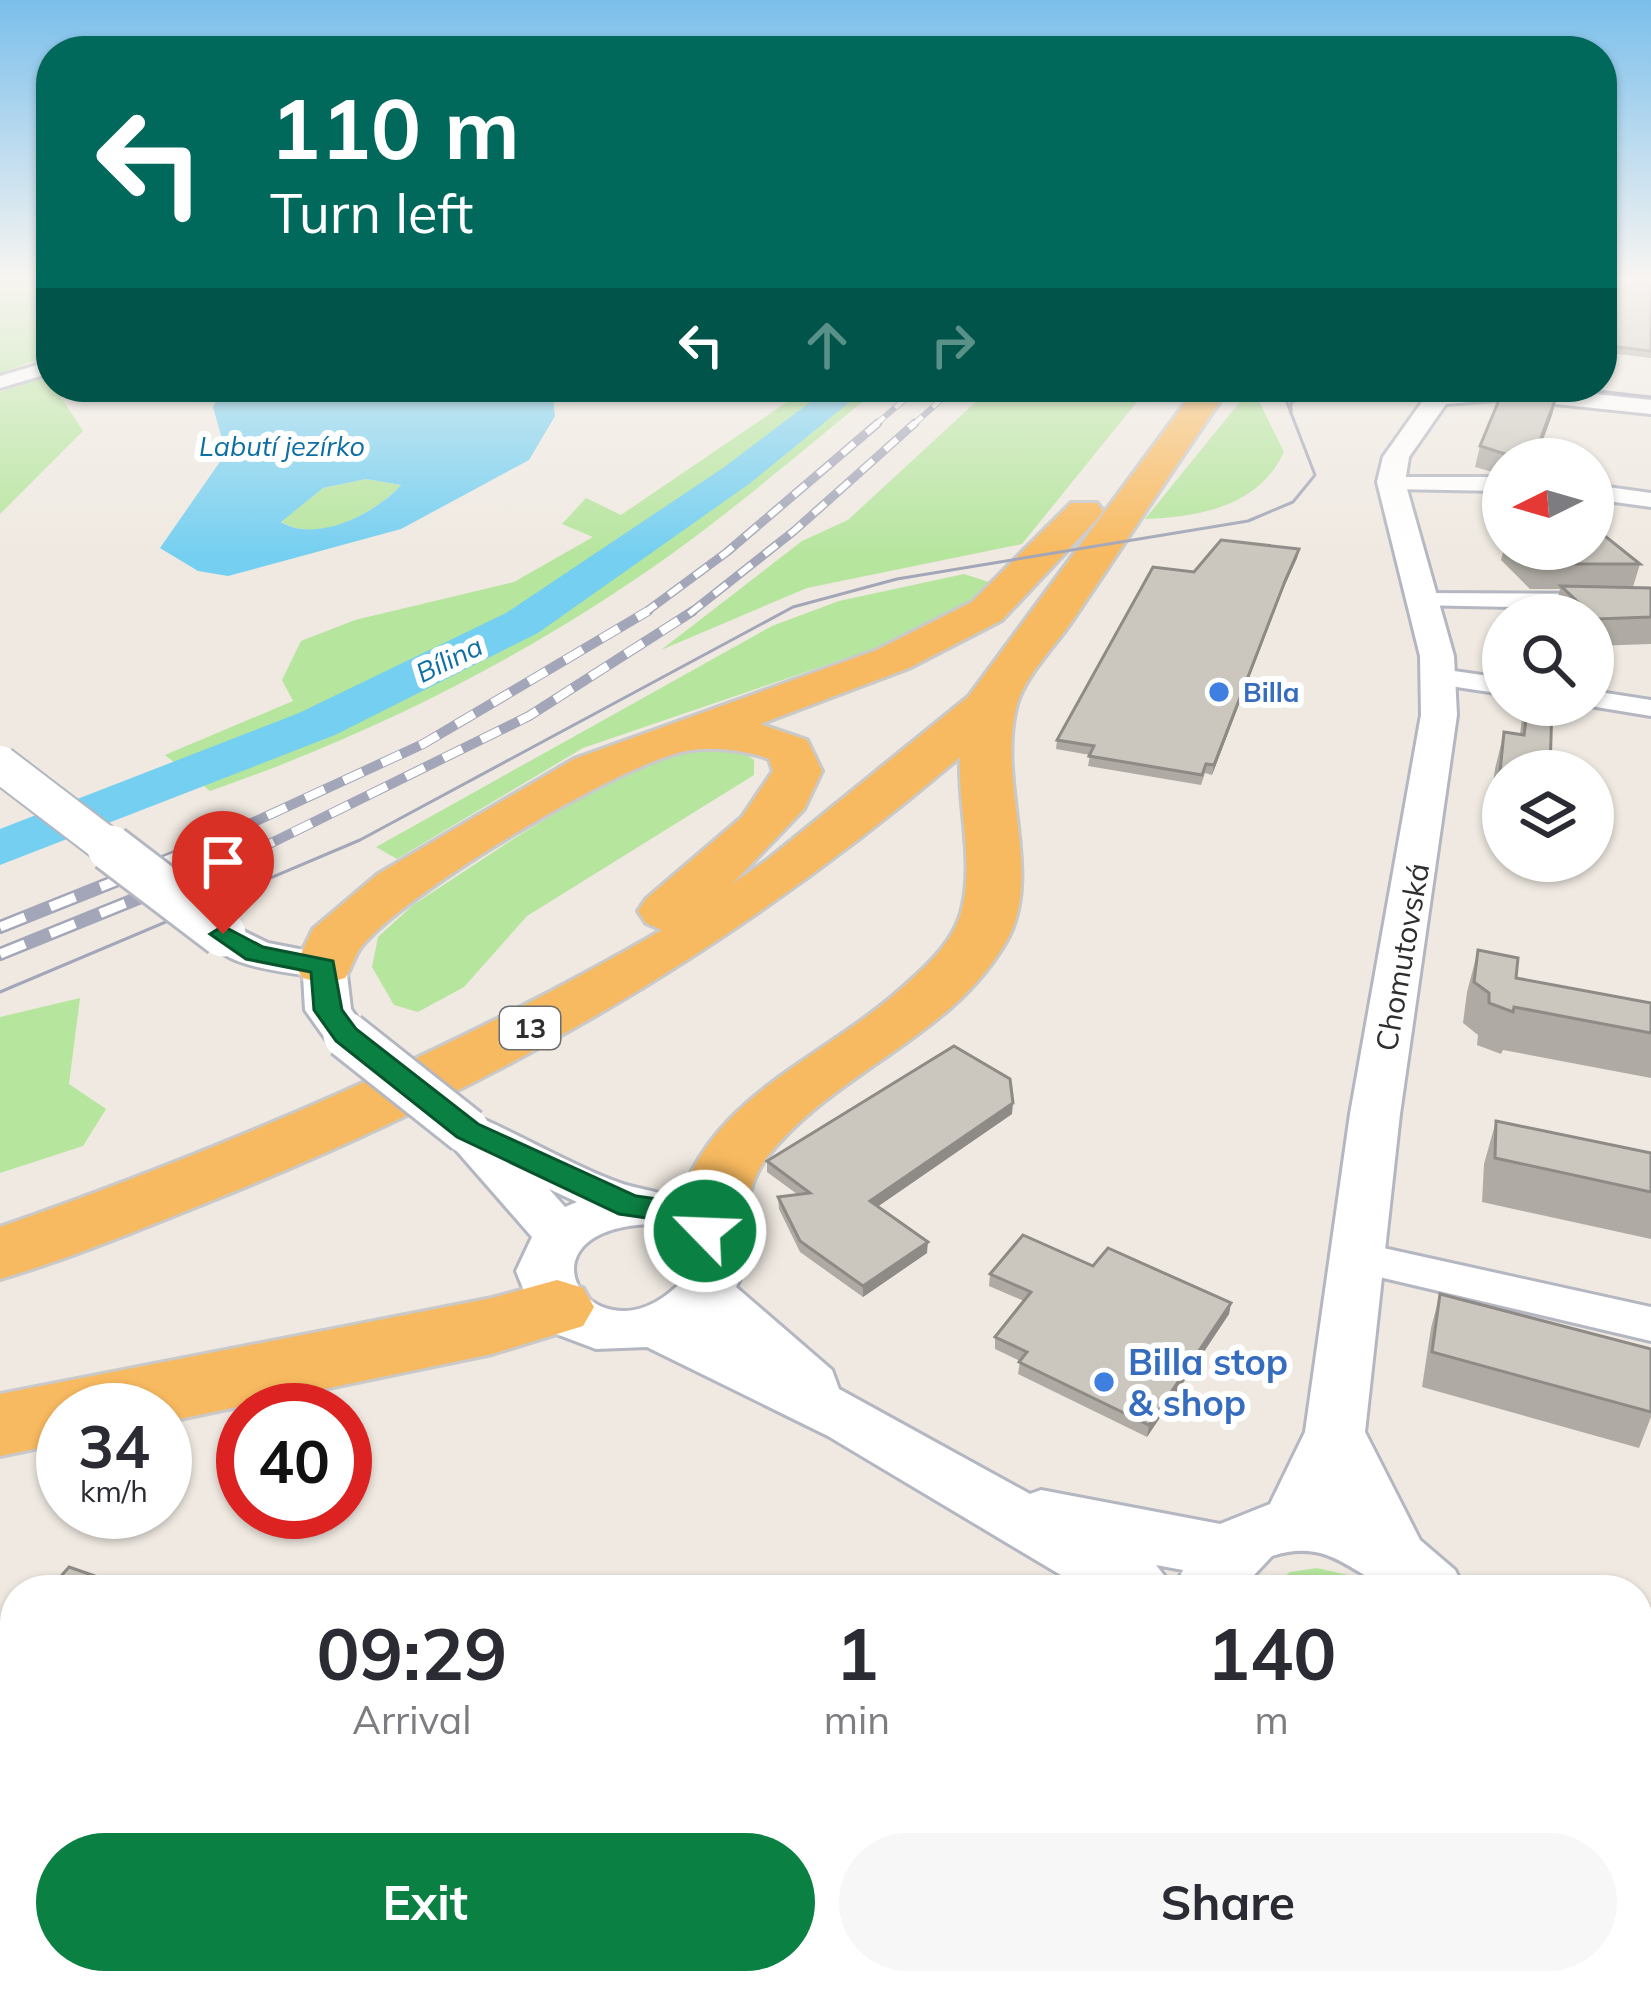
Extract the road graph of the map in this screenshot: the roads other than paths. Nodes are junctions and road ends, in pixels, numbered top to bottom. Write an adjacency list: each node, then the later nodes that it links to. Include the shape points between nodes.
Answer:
1 (36, 371): 2 (street)
2 (0, 382)
3 (1170, 402): 12 (highway, 13)
4 (1203, 402): 17 (highway, 13)
5 (1419, 402): 8 (street)
6 (1603, 402): 7 (street)
7 (1651, 407)
8 (1391, 482): 9 (street); 13 (street, Chomutovská)
9 (1482, 484)
10 (1614, 495): 11 (street)
11 (1651, 500)
12 (1084, 511): 20 (highway, via 987,611 893,659); 22 (highway, 13, via 922,715 819,806)
13 (1422, 600): 14 (street); 15 (street, Chomutovská)
14 (1651, 602)
15 (1440, 677): 16 (street); 29 (street, Chomutovská, via 1427,812)
16 (1482, 683)
17 (997, 694): 27 (highway, via 984,759 992,871 981,936 923,1001 753,1128 716,1181); 28 (highway, 13, via 808,855 613,982 394,1094)
18 (1614, 702): 19 (street)
19 (1651, 708)
20 (668, 738): 22 (highway, via 770,743 787,751 798,778 762,832); 23 (highway, via 591,769 397,886 333,941)
21 (0, 764): 23 (street, bridge, via 223,934 255,954)
22 (662, 915): 26 (highway, 13, via 357,1070)
23 (323, 966): 24 (street, bridge, via 328,1010 346,1035)
24 (467, 1130): 25 (street); 30 (street)
25 (631, 1206): 27 (street, via 668,1210); 30 (street, via 585,1218)
26 (0, 1212)
27 (705, 1231): 31 (street, via 719,1260)
28 (0, 1254)
29 (1356, 1258): 32 (street); 38 (street, Chomutovská)
30 (559, 1271): 33 (street, via 592,1326); 34 (highway, via 492,1327)
31 (708, 1293): 33 (street); 36 (street)
32 (1651, 1324)
33 (653, 1327): 36 (street)
34 (192, 1387)
35 (36, 1418): 37 (highway)
36 (849, 1420): 39 (street)
37 (0, 1425)
38 (1335, 1432): 40 (street, Chomutovská); 42 (street)
39 (1008, 1509): 41 (street); 43 (street)
40 (1291, 1525): 41 (street, via 1264,1530); 42 (street, via 1353,1534)
41 (1216, 1571)
42 (1414, 1573)
43 (1117, 1575)

